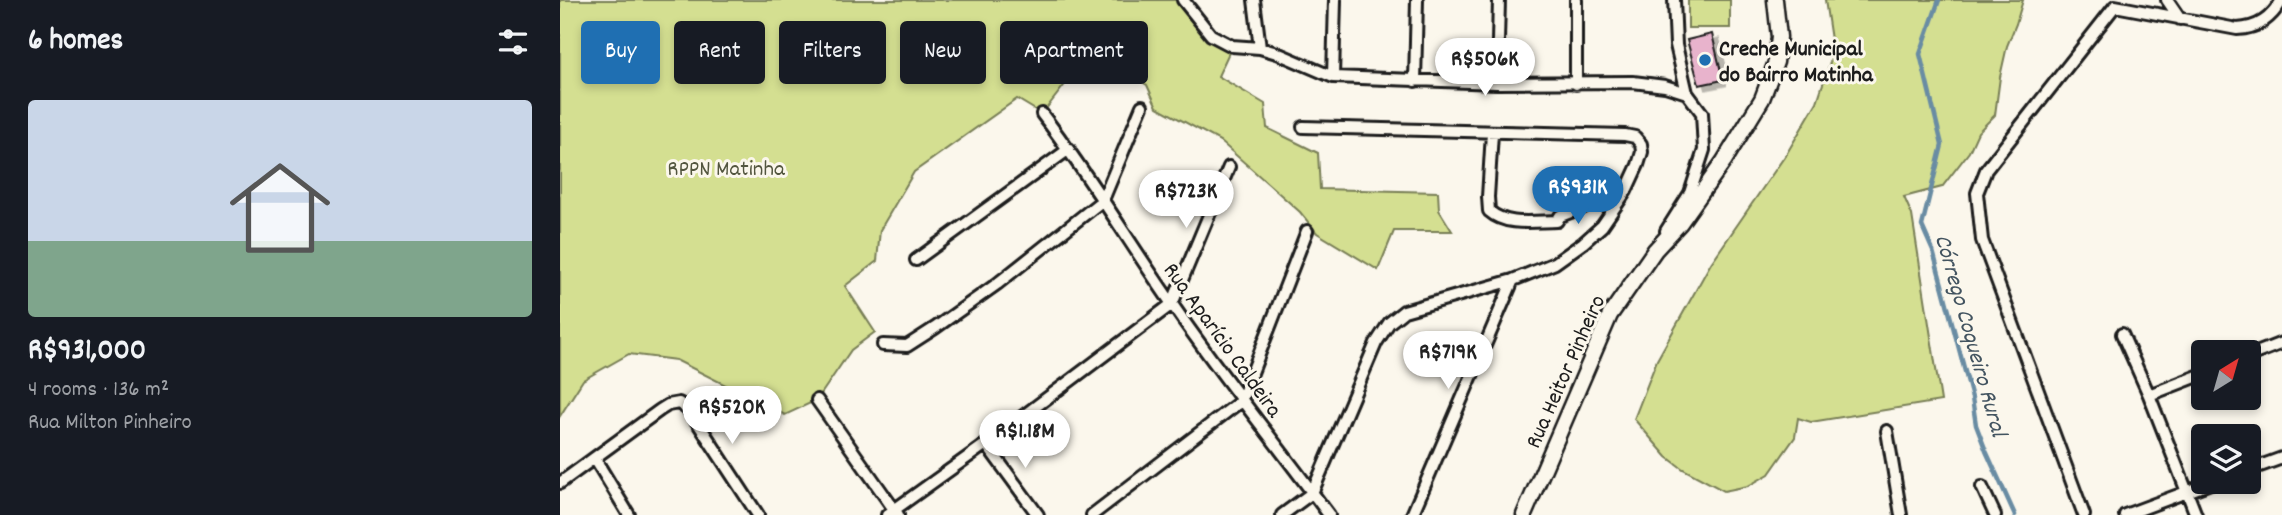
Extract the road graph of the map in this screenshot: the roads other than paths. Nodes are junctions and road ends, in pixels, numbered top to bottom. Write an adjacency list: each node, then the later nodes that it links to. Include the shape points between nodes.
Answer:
1 (1183, 0): 13 (street, via 1211,35 1232,46)
2 (1254, 0): 13 (street)
3 (1335, 0): 14 (street)
4 (1417, 0): 15 (street)
5 (1499, 0): 16 (street)
6 (1576, 0): 17 (street)
7 (1674, 0): 18 (street, via 1675,45)
8 (1775, 0): 28 (street, Rua Heitor Pinheiro, via 1776,62 1762,99 1681,223)
9 (2166, 0): 12 (street)
10 (2282, 0): 12 (street, via 2265,21 2252,28)
11 (2115, 3): 12 (street); 61 (street, via 1986,170 1977,193 1982,240)
12 (2180, 19)
13 (1260, 48): 14 (street)
14 (1333, 77): 15 (street)
15 (1415, 81): 16 (street)
16 (1497, 83): 17 (street)
17 (1576, 84): 18 (street, via 1633,82)
18 (1687, 93): 28 (street, via 1702,113 1704,150 1690,193)
19 (1142, 107): 25 (street)
20 (1042, 114): 23 (street, Rua Aparício Caldeira)
21 (1303, 127): 22 (street)
22 (1492, 133): 26 (street, via 1488,197 1489,211 1497,218 1557,221); 30 (street, via 1625,135 1641,144 1638,165 1626,191 1602,226 1555,262)
23 (1069, 149): 25 (street, Rua Aparício Caldeira); 29 (street)
24 (1229, 167): 31 (street)
25 (1103, 200): 31 (street, Rua Aparício Caldeira); 34 (street, via 935,328 906,346)
26 (1584, 207)
27 (1307, 231): 39 (street)
28 (1654, 250): 58 (street, Rua Heitor Pinheiro, via 1600,333)
29 (916, 260)
30 (1513, 280): 49 (street, via 1404,311 1389,323 1376,343); 57 (street)
31 (1172, 304): 39 (street, Rua Aparício Caldeira); 41 (street)
32 (2122, 334): 37 (street)
33 (2282, 343): 35 (street)
34 (883, 345)
35 (2261, 351)
36 (2191, 379): 37 (street)
37 (2149, 395): 48 (street)
38 (817, 400): 50 (street)
39 (1241, 401): 49 (street, Rua Aparício Caldeira); 54 (street)
40 (1887, 431): 59 (street)
41 (986, 444): 50 (street); 53 (street)
42 (2282, 458): 44 (street)
43 (595, 459): 45 (street); 51 (street); 52 (street, via 660,410 680,403 690,411)
44 (2261, 466)
45 (560, 483)
46 (1982, 488): 60 (street)
47 (2191, 490): 48 (street)
48 (2187, 491): 62 (street); 63 (street)
49 (1312, 493): 55 (street); 56 (street, Rua Aparício Caldeira)
50 (893, 513)
51 (629, 515)
52 (758, 515)
53 (1038, 515)
54 (1092, 515)
55 (1282, 515)
56 (1329, 515)
57 (1412, 515)
58 (1524, 515)
59 (1901, 515)
60 (1994, 515)
61 (2084, 515)
62 (2125, 515)
63 (2196, 515)

